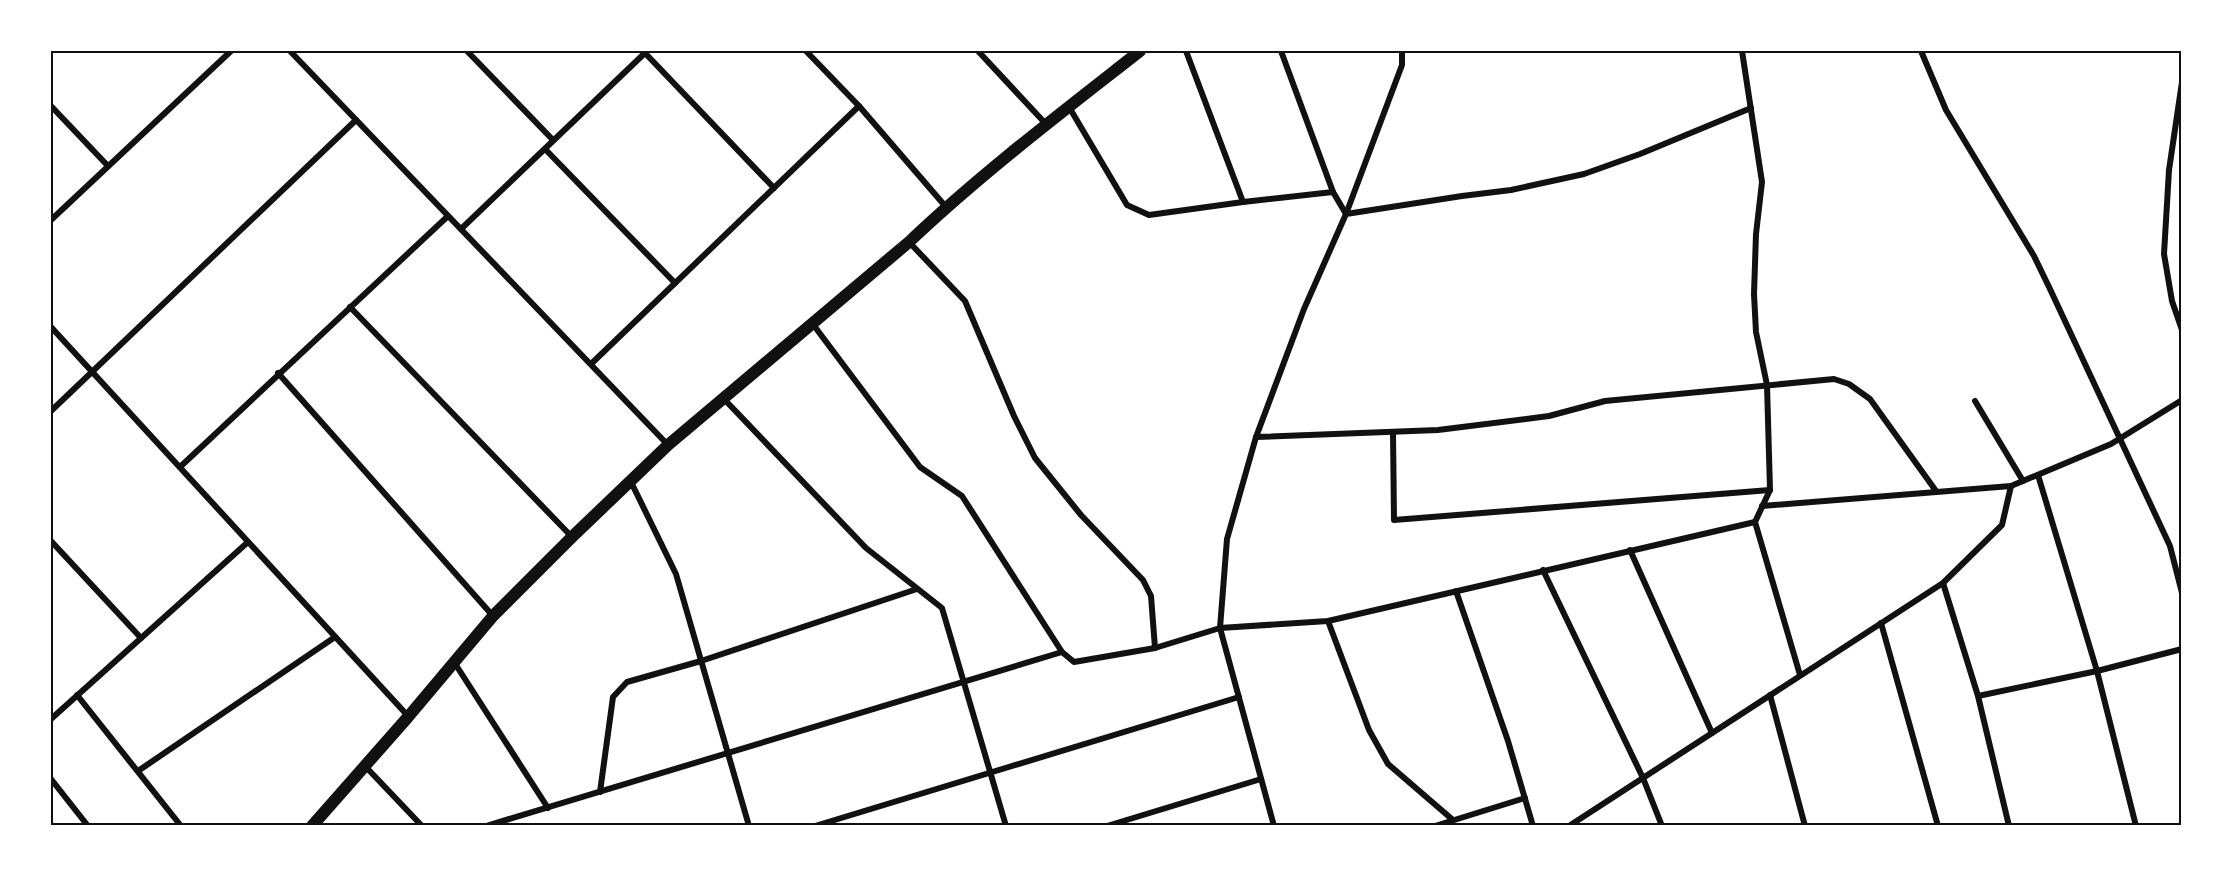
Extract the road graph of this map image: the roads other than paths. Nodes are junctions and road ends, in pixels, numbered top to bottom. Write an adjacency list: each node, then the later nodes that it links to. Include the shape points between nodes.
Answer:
1 (231, 51): 22 (street)
2 (290, 51): 18 (street)
3 (468, 51): 20 (street)
4 (806, 51): 15 (street)
5 (978, 51): 19 (street)
6 (1140, 51): 16 (main road)
7 (1186, 51): 25 (street)
8 (1281, 51): 24 (street)
9 (1402, 51): 27 (street, via 1402,65)
10 (1742, 51): 17 (street)
11 (1921, 51): 47 (street, via 1946,110 2034,256)
12 (646, 52): 20 (street); 23 (street)
13 (2182, 82): 36 (street, via 2169,170 2164,254 2172,301)
14 (51, 106): 22 (street)
15 (859, 106): 23 (street); 26 (street)
16 (1069, 106): 19 (main road); 25 (street, via 1127,205 1149,215)
17 (1751, 108): 27 (street, via 1584,174 1511,190); 40 (street, via 1762,182 1756,234 1756,332)
18 (356, 120): 28 (street); 38 (street)
19 (1045, 123): 26 (main road)
20 (553, 140): 21 (street)
21 (545, 149): 30 (street); 32 (street)
22 (108, 166): 29 (street)
23 (774, 188): 32 (street)
24 (1333, 192): 25 (street); 27 (street)
25 (1243, 202)
26 (946, 207): 31 (main road)
27 (1346, 214): 46 (street, via 1304,309)
28 (448, 216): 30 (street); 33 (street)
29 (51, 220)
30 (461, 229): 37 (street)
31 (909, 242): 34 (main road); 73 (street, via 965,301 1035,458 1143,580 1151,596)
32 (675, 283): 37 (street)
33 (350, 307): 39 (street); 58 (street)
34 (812, 323): 41 (main road); 75 (street, via 920,467 962,496)
35 (51, 327): 38 (street)
36 (2182, 330)
37 (591, 364): 48 (street)
38 (92, 372): 44 (street); 49 (street)
39 (278, 373): 49 (street); 67 (street)
40 (1767, 385): 45 (street, via 1605,401 1548,416); 54 (street); 55 (street, via 1834,379 1849,384 1870,399)
41 (723, 398): 48 (main road); 64 (street, via 838,521)
42 (2182, 400): 47 (street)
43 (1975, 401): 51 (street)
44 (51, 411)
45 (1393, 432): 46 (street); 54 (street, via 1394,520)
46 (1256, 437): 70 (street, via 1227,539)
47 (2120, 437): 50 (street); 66 (street, via 2170,546)
48 (668, 445): 52 (main road)
49 (180, 467): 60 (street)
50 (2038, 475): 51 (street); 78 (street)
51 (2023, 481): 53 (street)
52 (631, 482): 58 (main road); 76 (street, via 676,574)
53 (2011, 486): 55 (street); 63 (street, via 2002,525)
54 (1770, 490): 56 (street)
55 (1936, 491): 56 (street)
56 (1762, 506): 57 (street)
57 (1755, 522): 61 (street); 79 (street)
58 (572, 537): 67 (main road)
59 (51, 541): 72 (street)
60 (248, 542): 71 (street); 72 (street)
61 (1630, 550): 62 (street); 87 (street)
62 (1543, 570): 65 (street); 92 (street)
63 (1943, 582): 69 (street); 83 (street)
64 (917, 589): 76 (street); 80 (street, via 942,608)
65 (1456, 591): 68 (street); 96 (street)
66 (2182, 593)
67 (492, 616): 77 (main road)
68 (1328, 621): 70 (street); 98 (street, via 1369,730 1388,764)
69 (1881, 623): 79 (street); 114 (street)
70 (1220, 628): 73 (street); 84 (street)
71 (335, 637): 85 (street); 90 (street)
72 (141, 638): 81 (street)
73 (1155, 648): 75 (street, via 1074,662)
74 (2182, 649): 78 (street)
75 (1062, 652): 80 (street)
76 (701, 661): 88 (street); 95 (street, via 627,682 613,697)
77 (454, 662): 85 (main road); 97 (street)
78 (2097, 671): 83 (street); 116 (street)
79 (1800, 675): 82 (street)
80 (964, 683): 88 (street); 91 (street)
81 (77, 695): 86 (street); 90 (street)
82 (1770, 695): 87 (street); 113 (street)
83 (1978, 696): 115 (street)
84 (1239, 697): 91 (street); 94 (street)
85 (408, 717): 89 (main road)
86 (51, 718)
87 (1712, 733): 92 (street)
88 (728, 753): 95 (street); 104 (street)
89 (365, 766): 101 (main road); 102 (street)
90 (138, 771): 100 (street)
91 (990, 773): 105 (street); 106 (street)
92 (1643, 778): 111 (street); 112 (street)
93 (51, 779): 99 (street)
94 (1261, 779): 107 (street); 108 (street)
95 (600, 792): 97 (street)
96 (1525, 798): 98 (street); 110 (street)
97 (548, 808): 103 (street)
98 (1453, 820): 109 (street)
99 (88, 826)
100 (182, 826)
101 (312, 826)
102 (422, 826)
103 (486, 826)
104 (749, 826)
105 (815, 826)
106 (1006, 826)
107 (1107, 826)
108 (1274, 826)
109 (1435, 826)
110 (1533, 826)
111 (1569, 826)
112 (1662, 826)
113 (1805, 826)
114 (1938, 826)
115 (2009, 826)
116 (2136, 826)

